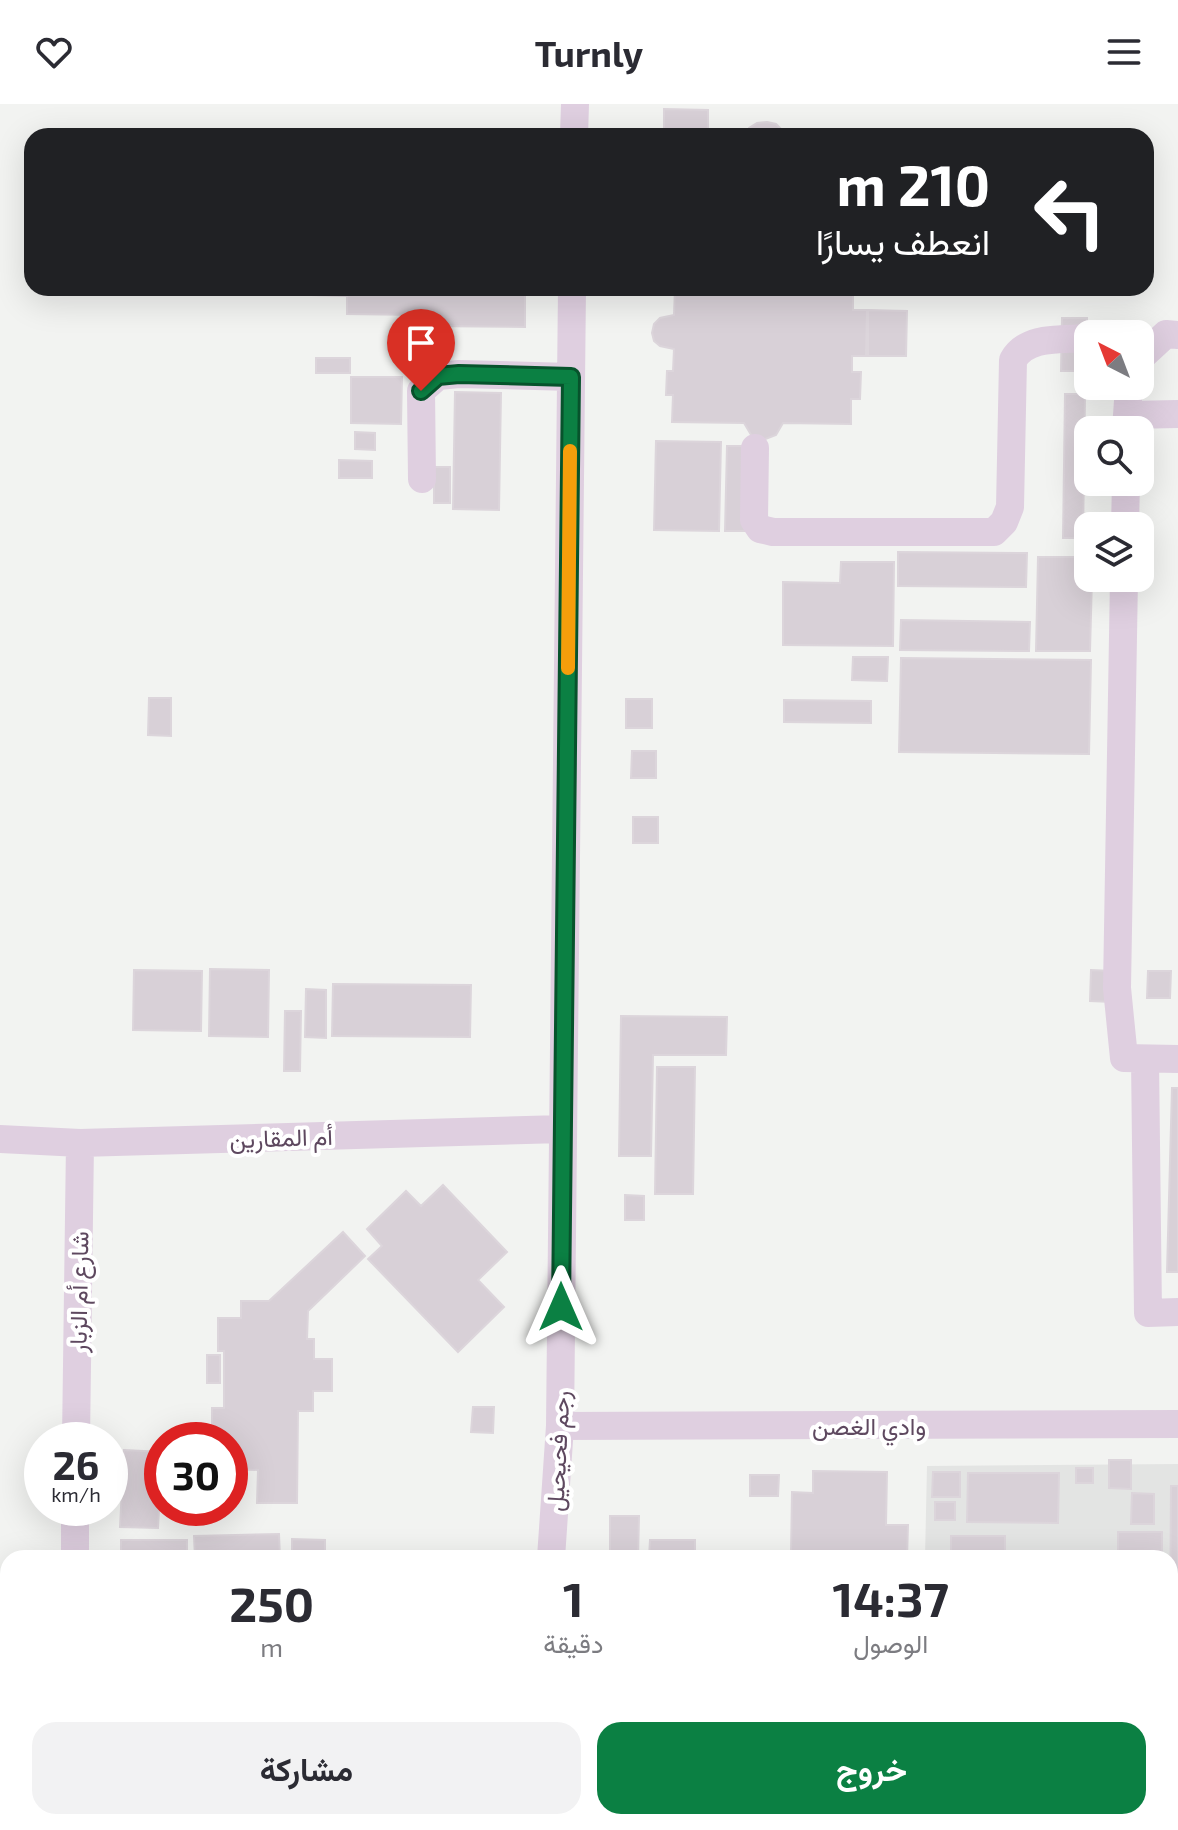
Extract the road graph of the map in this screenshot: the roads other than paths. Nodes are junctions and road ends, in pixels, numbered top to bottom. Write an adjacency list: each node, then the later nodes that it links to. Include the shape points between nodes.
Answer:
1 (575, 104): 2 (street)
2 (574, 128)
3 (572, 296): 5 (street, رجم فحيحيل)
4 (1074, 339): 8 (street, via 1037,341 1013,360 1010,507 994,532 760,529 754,520)
5 (571, 377): 9 (street, via 438,376 421,391); 13 (street, رجم فحيحيل)
6 (1178, 414): 7 (street)
7 (1154, 418)
8 (755, 448)
9 (422, 479)
10 (1124, 592): 11 (street, via 1117,988 1124,1058)
11 (1145, 1059): 12 (street); 16 (street, via 1148,1313)
12 (1178, 1059)
13 (562, 1129): 15 (street, أم المقارين); 19 (street, رجم فحيحيل)
14 (0, 1139): 15 (street, أم المقارين)
15 (80, 1143): 17 (street, شارع أم الزبار)
16 (1178, 1312)
17 (76, 1422)
18 (1178, 1424): 19 (street, وادي الغصن)
19 (560, 1426): 22 (street, رجم فحيحيل)
20 (75, 1526): 21 (street)
21 (75, 1550)
22 (552, 1550)

